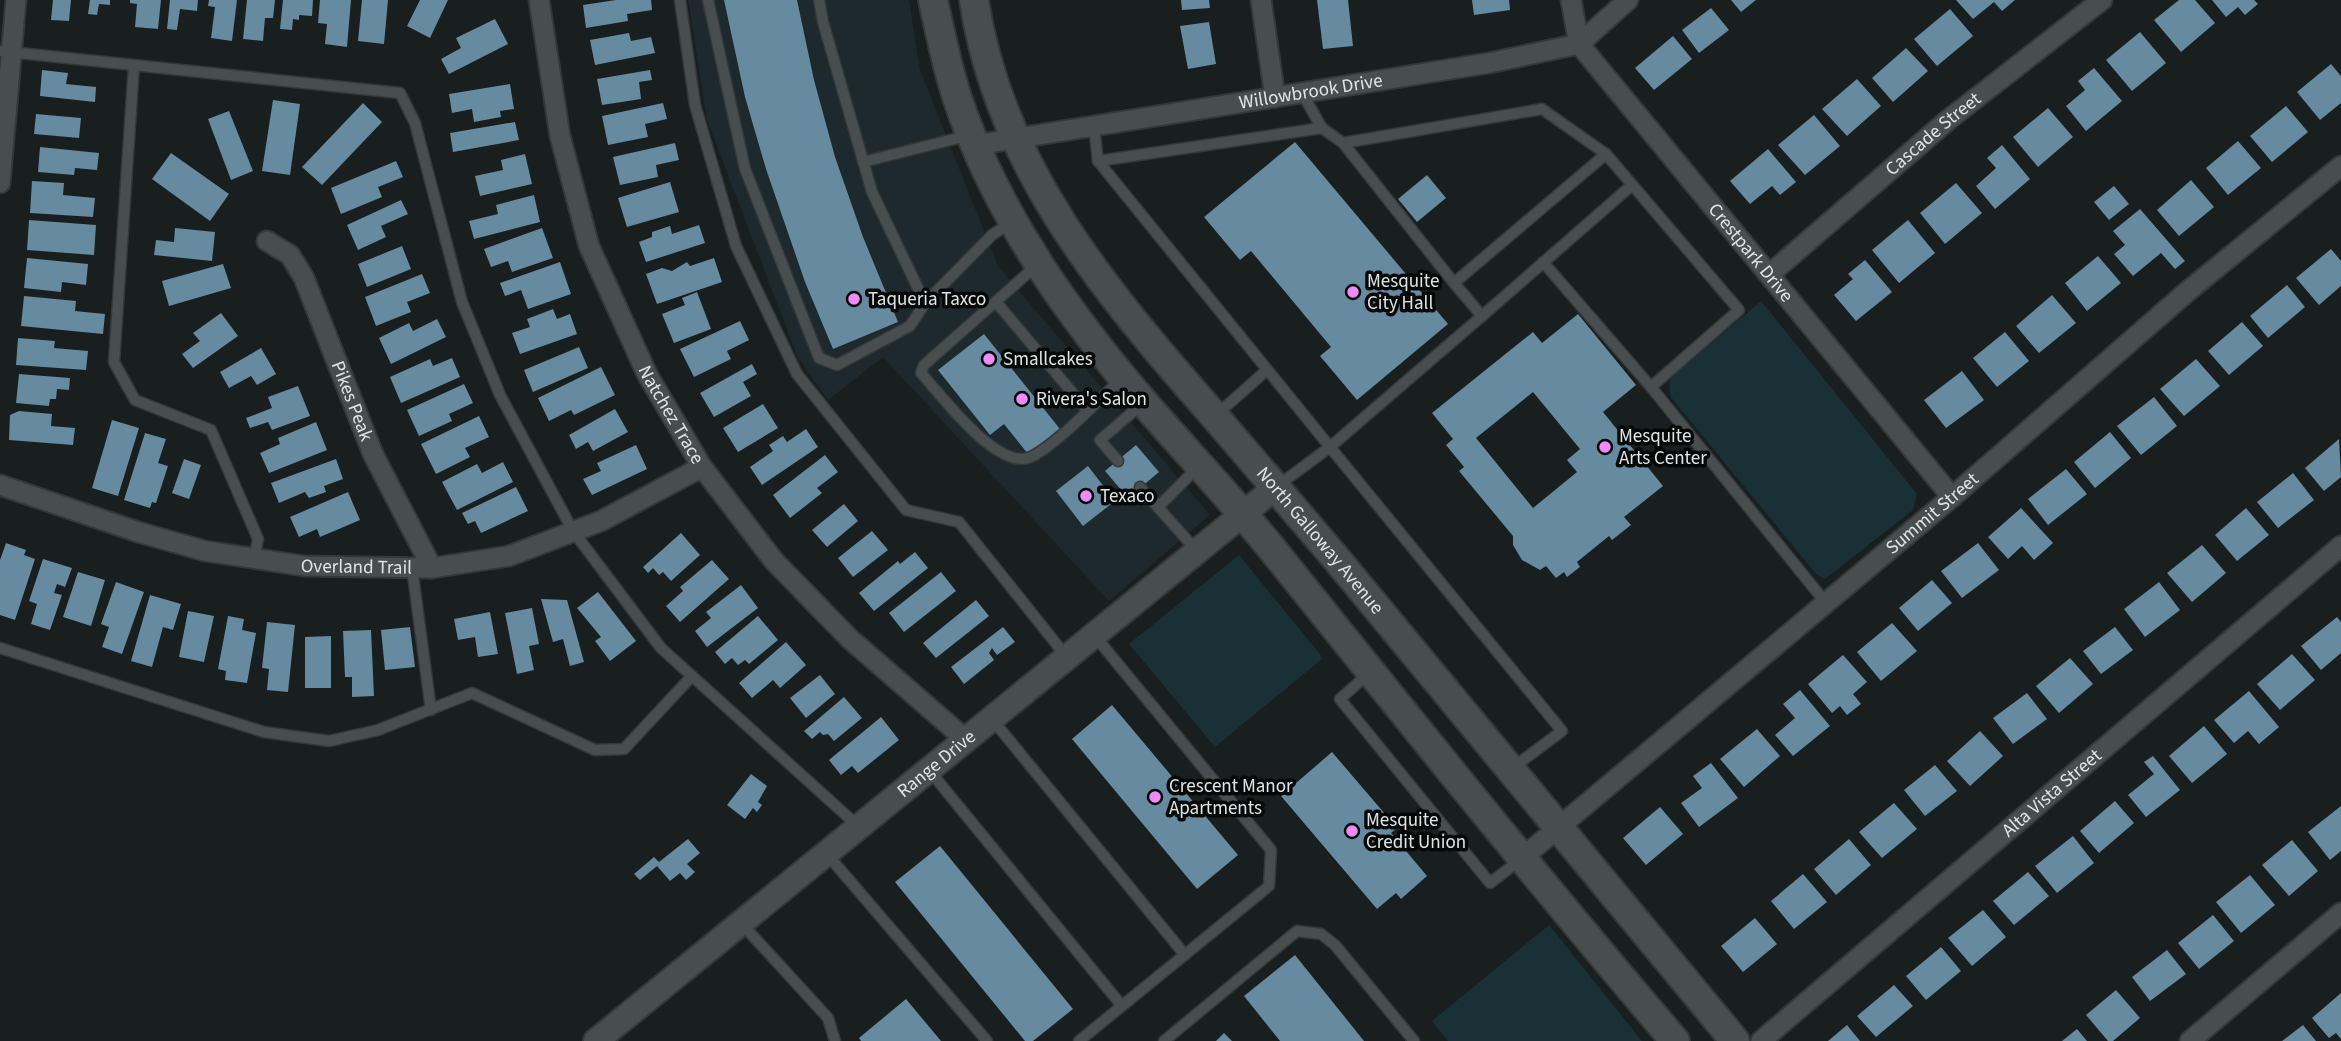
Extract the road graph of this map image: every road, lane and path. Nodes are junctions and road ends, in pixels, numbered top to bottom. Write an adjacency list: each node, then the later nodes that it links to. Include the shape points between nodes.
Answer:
1 (16, 0): 13 (street)
2 (539, 0): 47 (street, Natchez Trace, via 559,136 589,246 647,374)
3 (680, 0): 62 (lane, via 695,105 736,246 797,374 906,510 959,522)
4 (708, 0): 36 (lane, via 745,169 819,358 837,365 910,326)
5 (819, 0): 24 (lane)
6 (933, 0): 20 (main road)
7 (974, 0): 19 (main road, North Galloway Avenue, via 992,81)
8 (1261, 0): 16 (street)
9 (1571, 0): 12 (street, Crestpark Drive)
10 (1628, 0): 12 (street)
11 (2102, 0): 33 (street, Cascade Street, via 1948,120)
12 (1579, 44): 15 (street, Willowbrook Drive); 33 (street, Crestpark Drive)
13 (6, 51): 14 (lane); 26 (street)
14 (134, 65): 54 (lane, via 400,93 415,123 462,302 500,395); 57 (lane, via 114,362 135,400 211,430 258,539)
15 (1302, 93): 16 (street, Willowbrook Drive); 18 (lane)
16 (1275, 97): 17 (street, Willowbrook Drive)
17 (1094, 127): 19 (street, Willowbrook Drive); 23 (lane)
18 (1322, 128): 21 (lane); 23 (lane)
19 (1014, 137): 20 (street, Willowbrook Drive); 43 (main road, North Galloway Avenue, via 1068,235 1138,328)
20 (973, 140): 24 (lane); 29 (main road)
21 (1343, 143): 22 (lane, via 1542,109); 34 (lane)
22 (1605, 154): 28 (lane); 34 (lane)
23 (1098, 161): 38 (lane)
24 (863, 162): 36 (lane, via 872,192)
25 (2341, 166): 51 (street, Summit Street, via 2188,291)
26 (0, 175): 27 (street)
27 (0, 183)
28 (1632, 185): 31 (lane); 40 (lane, via 1739,310)
29 (1014, 220): 32 (main road); 36 (lane, via 992,235)
30 (267, 241): 58 (street, Pikes Peak, via 290,255 303,278)
31 (1544, 262): 37 (lane); 40 (lane)
32 (1039, 264): 35 (lane); 39 (main road)
33 (1770, 274): 51 (street, Crestpark Drive)
34 (1454, 283): 37 (lane)
35 (996, 302): 42 (lane); 42 (lane, via 924,365 921,373 983,442 1012,458 1029,458)
36 (925, 303)
37 (1482, 316): 44 (lane)
38 (1267, 370): 43 (lane); 44 (lane)
39 (1123, 377): 41 (main road); 42 (lane)
40 (1651, 387): 59 (lane)
41 (1144, 402): 45 (lane, via 1100,440); 46 (main road)
42 (1087, 410)
43 (1214, 416): 50 (main road, North Galloway Avenue)
44 (1329, 447): 50 (lane); 69 (lane, via 1562,731)
45 (1118, 461)
46 (1200, 465): 52 (lane); 53 (main road)
47 (702, 467): 54 (street, Overland Trail); 67 (street, Natchez Trace, via 784,570 850,639)
48 (0, 485): 57 (street, Overland Trail, via 138,532)
49 (1140, 487): 52 (lane)
50 (1276, 487): 53 (street, Range Drive); 69 (main road, North Galloway Avenue)
51 (1951, 497): 59 (street, Summit Street)
52 (1158, 507): 56 (lane)
53 (1243, 513): 56 (street, Range Drive); 63 (main road)
54 (573, 531): 58 (street, Overland Trail, via 509,556); 64 (lane, via 661,649)
55 (2341, 546): 86 (street, Alta Vista Street)
56 (1196, 551): 60 (street, Range Drive)
57 (254, 559): 58 (street, Overland Trail, via 304,566)
58 (422, 568): 65 (lane)
59 (1826, 603): 71 (street, Summit Street)
60 (1093, 634): 62 (street, Range Drive); 76 (lane, via 1271,850 1269,886)
61 (0, 648): 65 (lane, via 264,732 290,736 329,741 378,730)
62 (1067, 656): 66 (street, Range Drive)
63 (1370, 672): 73 (main road); 73 (lane, via 1340,699 1490,883)
64 (692, 676): 65 (lane, via 624,749 595,750 472,693); 70 (lane)
65 (431, 709)
66 (991, 718): 67 (street, Range Drive); 76 (lane)
67 (965, 739): 68 (street, Range Drive)
68 (928, 769): 70 (street, Range Drive); 77 (lane)
69 (1511, 770): 71 (main road, North Galloway Avenue)
70 (858, 826): 72 (street, Range Drive)
71 (1559, 828): 73 (street, Summit Street); 85 (main road, North Galloway Avenue)
72 (826, 853): 75 (street, Range Drive); 80 (lane)
73 (1521, 859): 84 (main road)
74 (2341, 913): 87 (street)
75 (740, 923): 78 (street, Range Drive); 79 (lane, via 828,1018)
76 (1185, 955): 77 (lane)
77 (1122, 1006): 81 (lane)
78 (596, 1041)
79 (835, 1041)
80 (987, 1041)
81 (1079, 1041)
82 (1164, 1041): 83 (lane, via 1297,931 1321,934 1335,945)
83 (1414, 1041)
84 (1675, 1041)
85 (1735, 1041)
86 (1761, 1041)
87 (2190, 1041)

